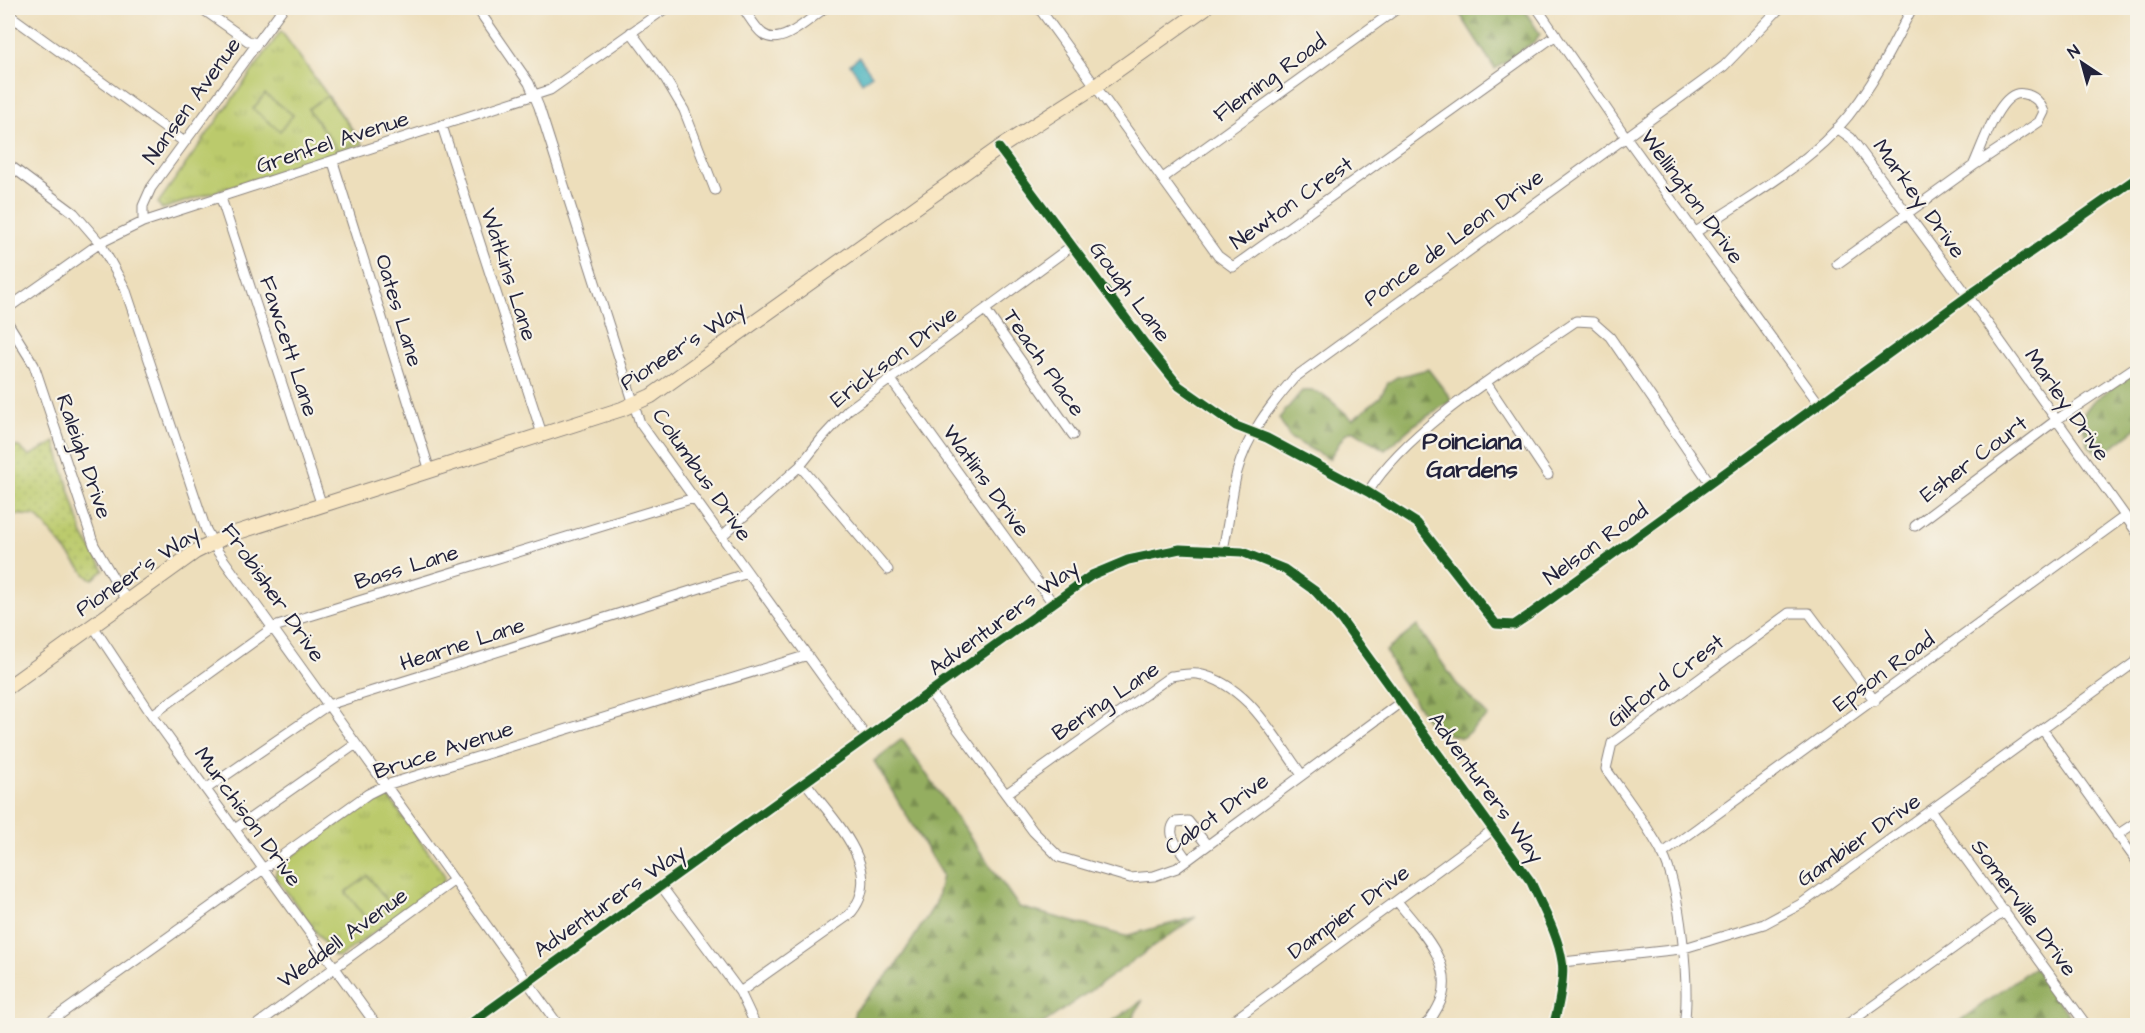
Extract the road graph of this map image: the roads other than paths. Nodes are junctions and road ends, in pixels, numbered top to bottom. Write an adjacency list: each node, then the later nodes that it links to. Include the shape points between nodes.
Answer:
1 (201, 8): 18 (street, via 248,41)
2 (283, 8): 18 (street, Nansen Avenue)
3 (477, 8): 20 (street, Columbus Drive)
4 (666, 8): 16 (street, Grenfel Avenue)
5 (743, 8): 6 (street, via 765,36 775,39)
6 (825, 8)
7 (1039, 8): 19 (street, Newton Crest)
8 (1204, 8): 19 (main road, Pioneer's Way)
9 (1398, 8): 30 (street, Fleming Road)
10 (1537, 8): 17 (street, Wellington Drive)
11 (1780, 8): 23 (street, Ponce de Leon Drive, via 1724,66)
12 (1912, 8): 22 (street, via 1879,72)
13 (2133, 8): 14 (street)
14 (2138, 10)
15 (8, 14): 24 (street)
16 (631, 32): 20 (street, Grenfel Avenue, via 550,90); 31 (street, via 684,110)
17 (1556, 34): 23 (street, Wellington Drive); 30 (street, Newton Crest, via 1233,267 1218,256)
18 (257, 43): 24 (street, Nansen Avenue)
19 (1094, 87): 25 (main road, Pioneer's Way); 30 (street, Newton Crest)
20 (535, 96): 21 (street, Grenfel Avenue); 46 (street, Columbus Drive)
21 (442, 126): 26 (street, Grenfel Avenue); 50 (street, Watkins Lane)
22 (1837, 128): 33 (street, Markey Drive, via 1851,138); 35 (street, via 1804,159)
23 (1626, 137): 35 (street, Wellington Drive); 49 (street, Ponce de Leon Drive, via 1294,378)
24 (183, 141): 34 (street, Nansen Avenue, via 151,188 143,206)
25 (999, 148): 37 (street, Gough Lane); 46 (main road, Pioneer's Way)
26 (333, 162): 32 (street, Grenfel Avenue); 53 (street, Oates Lane)
27 (8, 164): 36 (street, Frobisher Drive, via 74,213)
28 (1973, 166): 28 (street, via 1999,108 2010,95 2020,92 2040,103 2044,112 2039,122); 33 (street)
29 (2138, 177): 39 (street, Nelson Road)
30 (1163, 178)
31 (715, 190)
32 (221, 198): 34 (street, Grenfel Avenue); 58 (street, Fawcett Lane)
33 (1907, 214): 38 (street); 39 (street, Markey Drive)
34 (143, 222): 36 (street, Grenfel Avenue)
35 (1696, 232): 47 (street, Wellington Drive)
36 (100, 243): 40 (street, Grenfel Avenue); 63 (street, Frobisher Drive, via 125,288)
37 (1073, 245): 41 (street, Erickson Drive); 49 (street, Gough Lane, via 1179,386 1236,426)
38 (1838, 264)
39 (1968, 296): 47 (street, Nelson Road); 48 (street, Marley Drive)
40 (8, 308)
41 (986, 311): 44 (street, Erickson Drive); 51 (street, Teach Place)
42 (8, 323): 67 (street, Raleigh Drive, via 34,365 94,545)
43 (2138, 365): 48 (street, Esher Court)
44 (891, 380): 52 (street, Erickson Drive, via 848,410); 68 (street, Watlins Drive)
45 (1487, 384): 54 (street); 55 (street, via 1576,321 1593,322 1610,337); 56 (street, via 1437,419 1377,478)
46 (635, 404): 50 (main road, Pioneer's Way); 57 (street, Columbus Drive, via 640,423)
47 (1820, 405): 55 (street, Nelson Road)
48 (2055, 421): 59 (street, Marley Drive); 60 (street, Esher Court)
49 (1254, 433): 56 (street, Nelson Road); 64 (street, Ponce de Leon Drive, via 1238,471)
50 (542, 434): 53 (main road, Pioneer's Way)
51 (1073, 435)
52 (800, 466): 62 (street, Erickson Drive); 65 (street)
53 (430, 471): 58 (main road, Pioneer's Way)
54 (1548, 476)
55 (1710, 483): 56 (street, Nelson Road, via 1514,625 1496,624 1417,523)
56 (1368, 492)
57 (694, 498): 62 (street, Columbus Drive); 70 (street, Bass Lane)
58 (322, 506): 63 (main road, Pioneer's Way)
59 (2124, 517): 61 (street, Marley Drive); 75 (street, Epson Road)
60 (1915, 526)
61 (2138, 534)
62 (722, 536): 66 (street, Columbus Drive)
63 (213, 543): 67 (main road, Pioneer's Way); 70 (street, Frobisher Drive)
64 (1222, 549): 68 (street, Adventurers Way, via 1180,549 1128,560 1092,575); 76 (street, Adventurers Way, via 1242,552 1284,569 1315,591)
65 (888, 570)
66 (748, 573): 71 (street, Columbus Drive); 77 (street, Hearne Lane)
67 (127, 601): 69 (main road, Pioneer's Way)
68 (1052, 602): 74 (street, Adventurers Way)
69 (93, 626): 73 (main road, Pioneer's Way); 78 (street, Murchison Drive)
70 (274, 627): 77 (street, Frobisher Drive); 78 (street, Bass Lane)
71 (808, 655): 80 (street, Columbus Drive); 84 (street, Bruce Avenue)
72 (2138, 660): 79 (street, Gambier Drive)
73 (8, 687)
74 (931, 693): 80 (street, Adventurers Way); 86 (street, Cabot Drive)
75 (1875, 701): 93 (street, Epson Road); 93 (street, Gilford Crest, via 1809,613 1789,613 1612,743 1606,769)
76 (1401, 702): 82 (street, Cabot Drive); 90 (street, Adventurers Way)
77 (328, 705): 81 (street, Frobisher Drive); 85 (street, Hearne Lane)
78 (152, 715): 85 (street, Murchison Drive)
79 (2043, 730): 87 (street, Gambier Drive); 91 (street)
80 (867, 738): 83 (street, Adventurers Way)
81 (356, 744): 84 (street, Frobisher Drive); 89 (street)
82 (1302, 775): 86 (street, Bering Lane, via 1236,690 1196,674 1171,676); 92 (street, Cabot Drive)
83 (806, 783): 98 (street, Adventurers Way); 105 (street, via 857,855 864,871 860,901 849,915)
84 (386, 785): 96 (street, Bruce Avenue); 97 (street, Frobisher Drive)
85 (206, 789): 89 (street, Murchison Drive)
86 (1006, 794): 94 (street, Cabot Drive, via 1033,831 1059,857 1130,878 1154,876)
87 (1931, 811): 100 (street, Somerville Drive); 101 (street, Gambier Drive, via 1801,903 1764,924)
88 (2138, 821): 91 (street)
89 (235, 829): 96 (street, Murchison Drive)
90 (1494, 829): 99 (street, Dampier Drive); 102 (street, Adventurers Way, via 1531,882)
91 (2117, 835): 95 (street)
92 (1207, 845): 94 (street, Cabot Drive); 94 (street, via 1191,823 1175,822 1171,836)
93 (1662, 854): 101 (street, Gilford Crest, via 1679,909)
94 (1187, 860)
95 (2138, 863)
96 (264, 869): 103 (street, Murchison Drive); 106 (street, Bruce Avenue)
97 (453, 881): 103 (street, Weddell Avenue); 104 (street, Frobisher Drive)
98 (662, 887): 104 (street, Adventurers Way); 105 (street)
99 (1397, 901): 112 (street, Dampier Drive); 113 (street, via 1439,959 1446,981 1444,996 1431,1021)
100 (2005, 911): 116 (street); 117 (street, Somerville Drive)
101 (1682, 949): 102 (street, Gambier Drive); 115 (street, Gilford Crest, via 1687,1005)
102 (1563, 962): 114 (street)
103 (333, 968): 107 (street, Weddell Avenue); 108 (street, Murchison Drive)
104 (526, 983): 109 (street, Adventurers Way); 110 (street, Frobisher Drive)
105 (740, 992): 111 (street)
106 (44, 1026)
107 (255, 1026)
108 (377, 1026)
109 (467, 1026)
110 (559, 1026)
111 (756, 1026)
112 (1226, 1026)
113 (1424, 1026)
114 (1553, 1026)
115 (1684, 1026)
116 (1845, 1026)
117 (2087, 1026)

